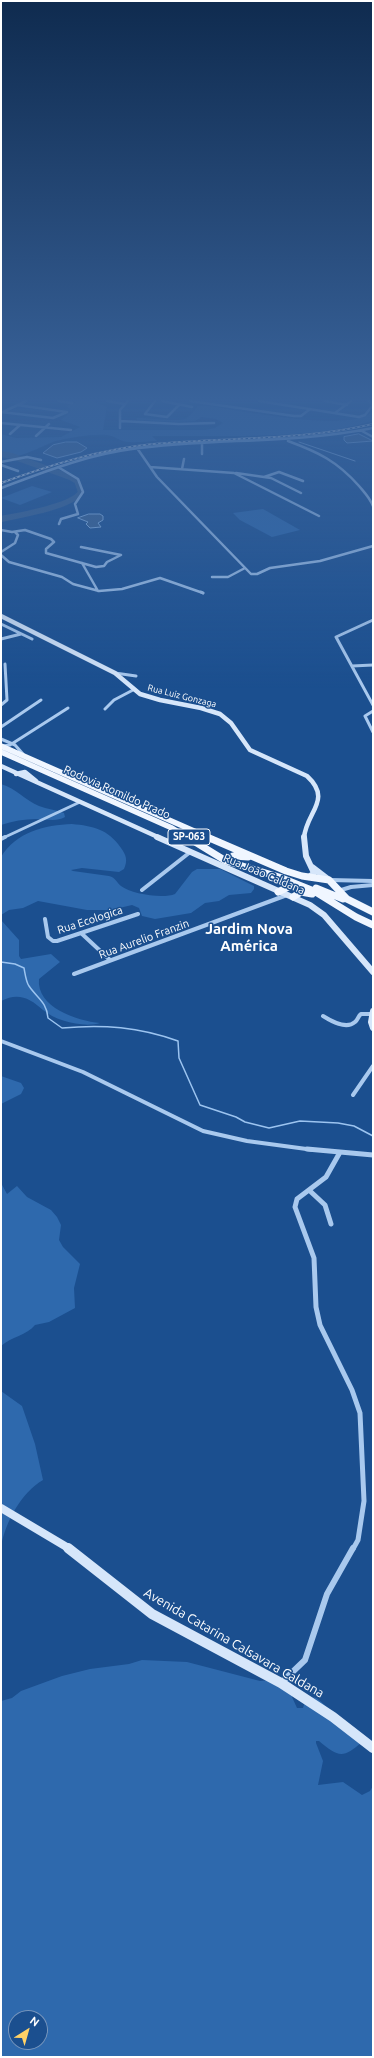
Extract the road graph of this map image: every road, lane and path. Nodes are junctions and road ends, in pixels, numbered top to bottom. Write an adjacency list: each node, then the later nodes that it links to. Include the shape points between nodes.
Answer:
1 (80, 497): 7 (street, via 75,504 78,514 61,519)
2 (178, 497): 14 (street)
3 (281, 497): 6 (street)
4 (369, 497): 5 (street)
5 (373, 506)
6 (320, 516)
7 (59, 524)
8 (1, 530): 9 (street)
9 (16, 532): 12 (street, via 18,535 15,543); 13 (street, via 26,530 52,539 54,542 46,553)
10 (373, 546): 14 (street, via 316,562 268,568 256,574 251,574)
11 (80, 547): 13 (street, via 121,555 103,567)
12 (1, 553): 16 (street, via 9,562)
13 (82, 563): 16 (street)
14 (245, 568): 15 (street, via 228,576)
15 (212, 577)
16 (99, 591): 17 (street, via 122,589 160,578)
17 (203, 593)
18 (1, 616): 27 (street, Rua Luiz Gonzaga)
19 (372, 622): 26 (street, via 337,636)
20 (2, 625): 21 (street)
21 (21, 634): 22 (street); 23 (street)
22 (1, 639)
23 (32, 639)
24 (5, 664): 31 (street, via 7,700)
25 (373, 665): 26 (street)
26 (352, 666): 32 (street)
27 (115, 673): 28 (street); 29 (street, Rua Luiz Gonzaga)
28 (136, 676)
29 (133, 690): 34 (street, via 114,700); 48 (street, Rua Luiz Gonzaga, via 155,700 197,707 221,715 232,724 241,741 251,750 300,772 314,783 319,791 319,798 304,834 304,848)
30 (41, 700): 36 (street)
31 (1, 705)
32 (373, 705)
33 (68, 708): 39 (street)
34 (105, 709)
35 (373, 711): 37 (street, via 366,714)
36 (1, 727)
37 (373, 732)
38 (1, 738): 39 (street)
39 (12, 743): 40 (street); 42 (street)
40 (1, 746): 42 (main road)
41 (1, 751): 47 (main road, Rodovia Romildo Prado / SP-063); 49 (main road, Rodovia Romildo Prado / SP-063, via 172,828 226,862)
42 (25, 756): 47 (main road)
43 (1, 766): 44 (street, Rua João Caldana)
44 (80, 802): 45 (street); 46 (street, Rua João Caldana)
45 (1, 839)
46 (189, 853): 54 (street); 56 (street, Rua João Caldana)
47 (269, 864): 49 (main road, via 244,856 231,858 240,865); 50 (main road); 58 (main road, Rodovia Romildo Prado / SP-063, via 320,890)
48 (311, 866): 50 (street, via 314,874); 51 (street)
49 (272, 875): 56 (main road, via 290,885); 61 (main road, Rodovia Romildo Prado / SP-063, via 314,891)
50 (309, 877): 51 (main road)
51 (329, 880): 52 (street); 55 (main road)
52 (373, 881)
53 (373, 885): 55 (street)
54 (142, 890)
55 (338, 891): 58 (main road)
56 (278, 892): 57 (street, Rua João Caldana)
57 (290, 896): 61 (main road, via 305,892); 65 (street, Rua Aurelio Franzin); 66 (street, Rua João Caldana, via 324,915)
58 (347, 899): 59 (main road)
59 (373, 910)
60 (138, 914): 64 (street, Rua Ecologica)
61 (352, 914): 63 (main road)
62 (45, 919): 64 (street, Rua Ecologica, via 48,937 53,941)
63 (373, 923)
64 (81, 933): 65 (street)
65 (110, 960): 67 (street, Rua Aurelio Franzin)
66 (373, 972)
67 (74, 974)
68 (372, 1013): 69 (street, via 361,1014 354,1022 344,1025); 70 (street)
69 (323, 1016)
70 (373, 1028)
71 (1, 1040): 74 (street, via 83,1072 195,1128 254,1142)
72 (373, 1066): 73 (street)
73 (353, 1095)
74 (339, 1154): 75 (street); 76 (street, via 326,1177)
75 (373, 1155)
76 (310, 1191): 77 (street, via 325,1205); 79 (street, via 297,1199 295,1207 314,1257 316,1313 335,1355 354,1388 357,1400 360,1413 364,1501 358,1540 327,1594 305,1660)
77 (331, 1224)
78 (1, 1508): 79 (street, Avenida Catarina Calsavara Caldana, via 70,1549 152,1614)
79 (281, 1683): 80 (street, Avenida Catarina Calsavara Caldana, via 333,1717)
80 (373, 1748)

